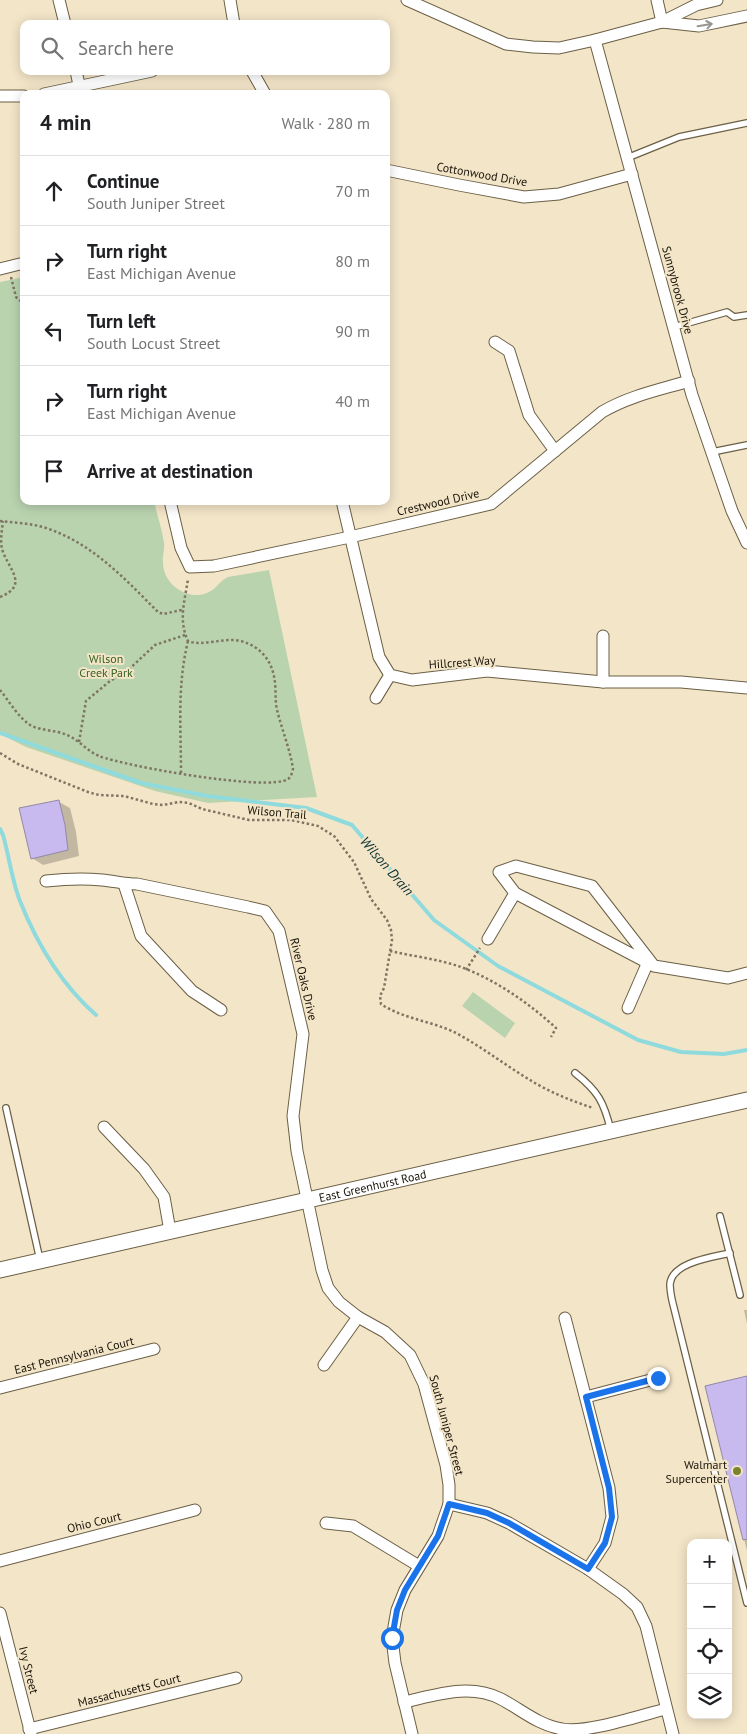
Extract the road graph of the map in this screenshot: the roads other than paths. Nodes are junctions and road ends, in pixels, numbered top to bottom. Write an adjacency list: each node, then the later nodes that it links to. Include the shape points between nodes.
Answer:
1 (60, 0): 7 (street)
2 (230, 0): 8 (street)
3 (407, 0): 10 (street, via 506,44 559,48)
4 (657, 0): 9 (street)
5 (717, 0): 9 (street, via 696,5)
6 (747, 16): 9 (street, one-way to 6, via 699,26)
7 (64, 20)
8 (233, 20)
9 (662, 22): 10 (street)
10 (595, 40): 19 (street, Sunnybrook Drive)
11 (77, 75): 14 (street)
12 (137, 75): 14 (street)
13 (254, 75): 15 (street)
14 (80, 90)
15 (263, 90)
16 (0, 96): 17 (street)
17 (20, 96)
18 (747, 123): 19 (lane, via 679,137)
19 (627, 158): 21 (street, Sunnybrook Drive)
20 (390, 171): 21 (street, Cottonwood Drive, via 524,197 559,194)
21 (632, 174): 25 (street, Sunnybrook Drive)
22 (20, 264): 23 (street)
23 (4, 268)
24 (747, 315): 25 (lane, via 734,317 727,312)
25 (674, 326): 27 (street, Sunnybrook Drive)
26 (495, 342): 29 (street, via 509,351 529,415)
27 (689, 382): 29 (street, Crestwood Drive, via 634,396 614,405); 30 (street, Sunnybrook Drive)
28 (747, 445): 30 (lane)
29 (555, 451): 33 (street, Crestwood Drive, via 490,504)
30 (712, 452): 34 (street, Sunnybrook Drive, via 732,511)
31 (171, 505): 33 (street, Crestwood Drive, via 181,548 190,568 214,566)
32 (343, 505): 33 (street)
33 (350, 537): 36 (street, via 379,657)
34 (747, 543)
35 (603, 636): 37 (street)
36 (390, 675): 37 (street, Hillcrest Way, via 412,680 487,671); 39 (street)
37 (603, 682): 38 (street, Hillcrest Way, via 681,682)
38 (747, 688)
39 (376, 698)
40 (46, 881): 41 (street, River Oaks Drive, via 103,880)
41 (124, 884): 47 (street, via 141,936 192,991); 53 (street, River Oaks Drive, via 265,911 279,931 302,1034 293,1116)
42 (515, 893): 43 (street); 44 (street); 44 (street, via 499,872 516,866 592,886)
43 (484, 943)
44 (651, 964): 45 (street, via 728,978); 46 (street)
45 (747, 974)
46 (628, 1008)
47 (220, 1010)
48 (575, 1073): 52 (lane, via 593,1087 606,1112)
49 (747, 1100): 52 (main road, East Greenhurst Road)
50 (6, 1108): 57 (lane)
51 (104, 1127): 55 (street, via 144,1169 164,1197)
52 (611, 1131): 53 (main road, East Greenhurst Road)
53 (308, 1200): 55 (main road, East Greenhurst Road); 60 (street, South Juniper Street, via 328,1288 338,1302)
54 (720, 1216): 56 (lane)
55 (170, 1231): 57 (main road, East Greenhurst Road)
56 (730, 1253): 59 (lane); 73 (lane, via 691,1262 677,1270 670,1282)
57 (40, 1262): 58 (main road, East Greenhurst Road)
58 (0, 1270)
59 (740, 1295)
60 (358, 1316): 63 (street); 67 (street, South Juniper Street, via 385,1332 410,1355 424,1384 446,1465)
61 (565, 1318): 66 (street)
62 (154, 1349): 65 (street, East Pennsylvania Court)
63 (324, 1365)
64 (658, 1378): 66 (street)
65 (0, 1388)
66 (586, 1397): 72 (street, via 609,1488 612,1517 605,1543)
67 (449, 1504): 71 (street, South Juniper Street, via 438,1536); 72 (street, via 487,1513 509,1523)
68 (195, 1510): 70 (street, Ohio Court)
69 (326, 1523): 71 (street, via 353,1526)
70 (0, 1561)
71 (419, 1566): 76 (street, South Juniper Street, via 400,1603 392,1638)
72 (588, 1569): 77 (street, via 637,1607 646,1626)
73 (747, 1603)
74 (0, 1612): 78 (street, Ivy Street)
75 (236, 1678): 78 (street, Massachusetts Court)
76 (404, 1702): 77 (street, via 456,1691 478,1690 500,1698 542,1724 564,1730 587,1728); 79 (street, South Juniper Street)
77 (666, 1709): 80 (street)
78 (30, 1731)
79 (412, 1734)
80 (673, 1734)

